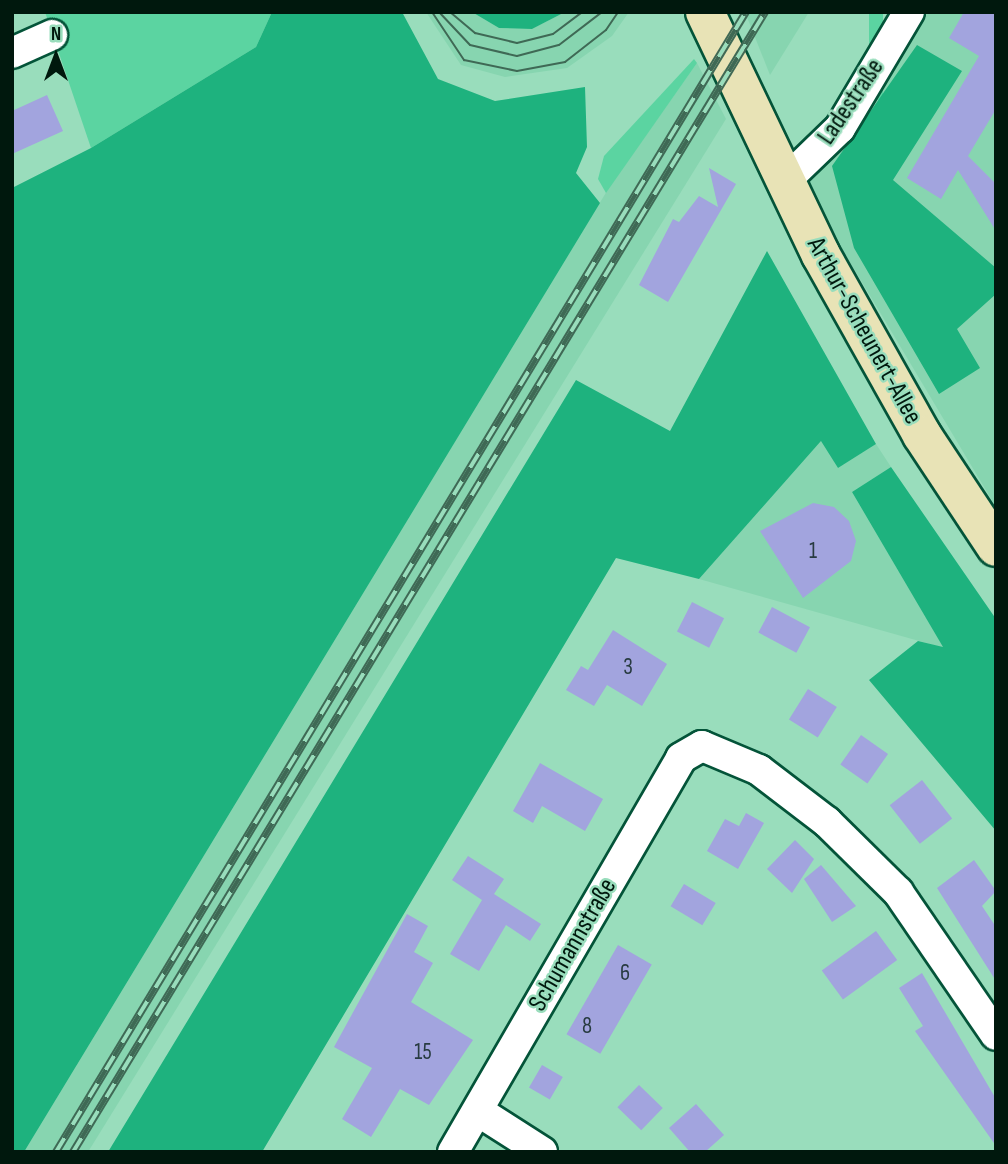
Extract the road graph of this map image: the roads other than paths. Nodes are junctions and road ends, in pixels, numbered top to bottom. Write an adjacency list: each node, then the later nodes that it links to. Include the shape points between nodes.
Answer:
1 (705, 12): 5 (main road, Arthur-Scheunert-Allee)
2 (909, 12): 5 (street, Ladestraße, via 839,128)
3 (52, 35): 4 (street)
4 (12, 53)
5 (783, 183): 6 (main road, Arthur-Scheunert-Allee, via 922,435)
6 (996, 547)
7 (996, 1035): 8 (street, Schumannstraße, via 898,892 827,822 759,769 702,746 671,775)
8 (478, 1111): 9 (street, Schumannstraße); 10 (street)
9 (453, 1152)
10 (542, 1152)

